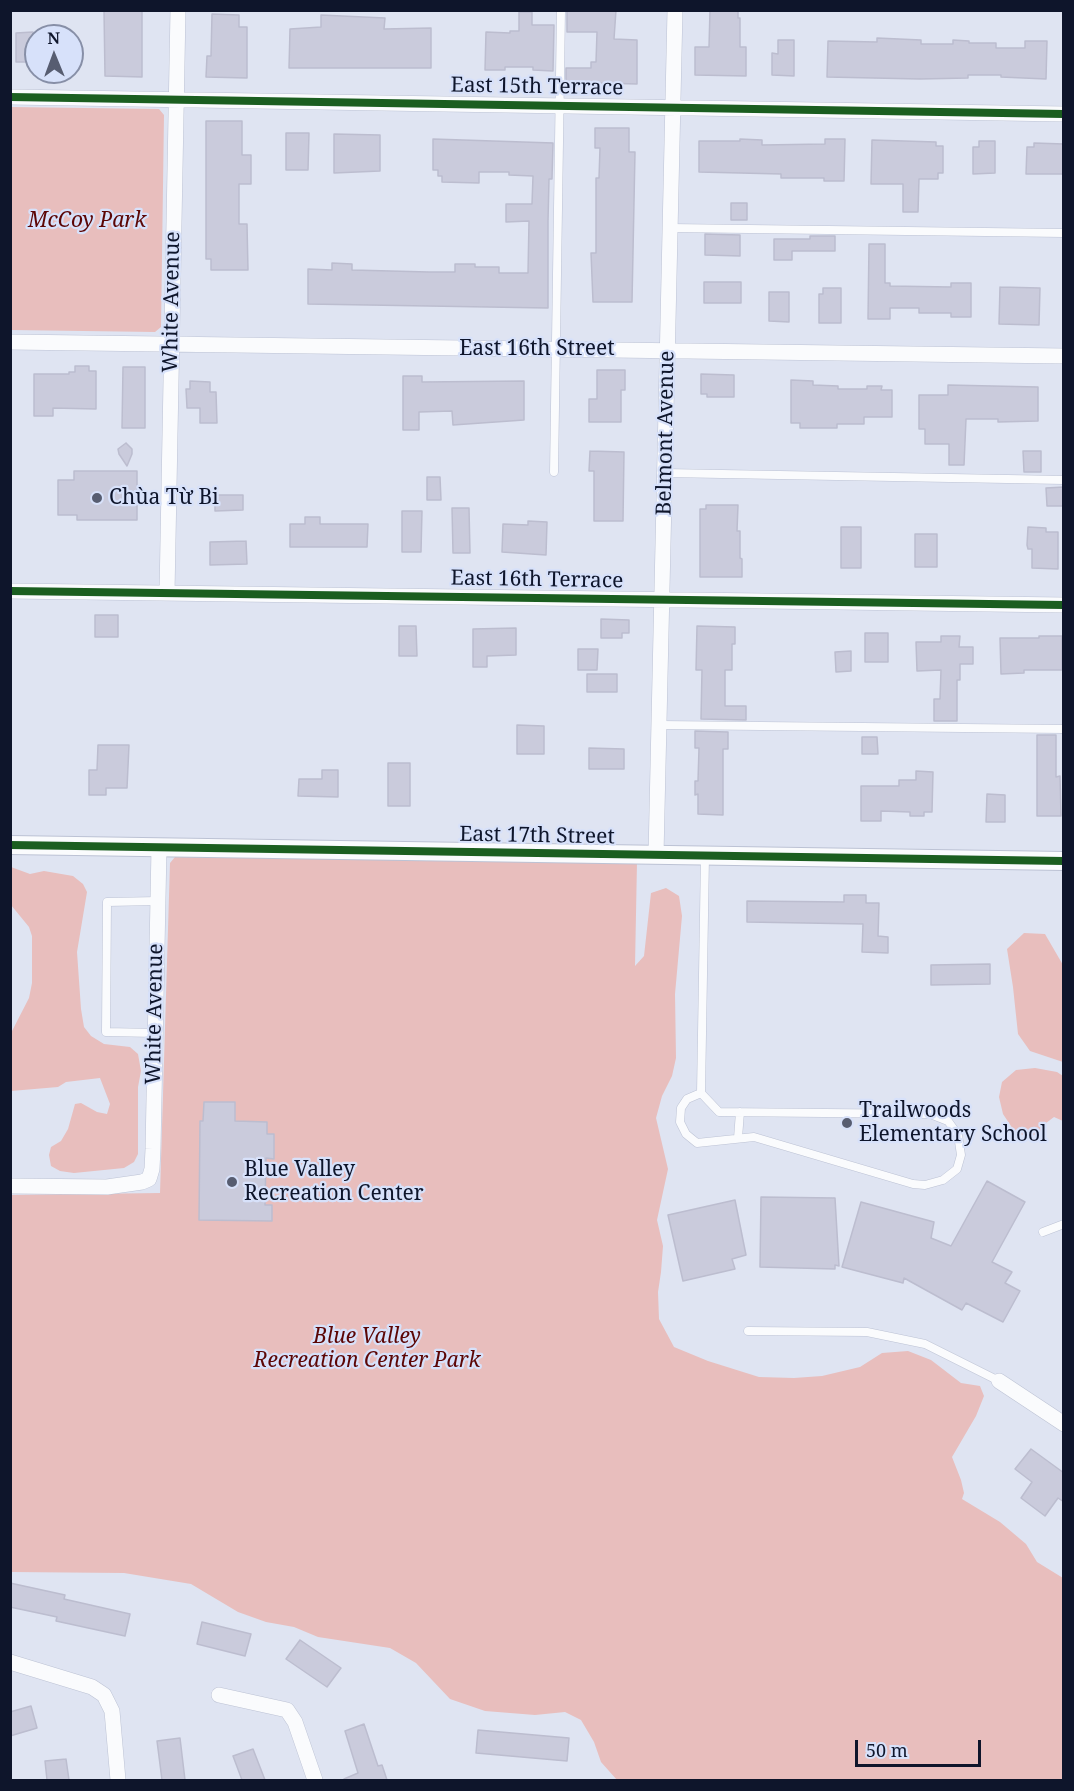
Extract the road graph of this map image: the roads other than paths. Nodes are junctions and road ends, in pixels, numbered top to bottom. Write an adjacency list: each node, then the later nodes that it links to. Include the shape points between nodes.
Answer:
1 (178, 10): 5 (street, White Avenue)
2 (561, 10): 6 (lane)
3 (675, 10): 7 (street, Belmont Avenue)
4 (10, 97): 5 (street, East 15th Terrace)
5 (176, 100): 6 (street, East 15th Terrace); 12 (street, White Avenue)
6 (560, 105): 7 (street, East 15th Terrace); 13 (lane)
7 (672, 106): 8 (street, East 15th Terrace); 9 (street, Belmont Avenue)
8 (1064, 114)
9 (670, 228): 10 (lane); 14 (street, Belmont Avenue)
10 (1064, 233)
11 (10, 342): 12 (street, East 16th Street)
12 (171, 346): 13 (street, East 16th Street); 20 (street, White Avenue)
13 (556, 349): 14 (street, East 16th Street); 16 (lane)
14 (668, 350): 15 (street, East 16th Street); 17 (street, Belmont Avenue)
15 (1064, 356)
16 (554, 472)
17 (665, 473): 18 (lane); 21 (street, Belmont Avenue)
18 (1064, 480)
19 (10, 591): 20 (street, East 16th Terrace)
20 (167, 593): 21 (street, East 16th Terrace)
21 (663, 599): 22 (street, East 16th Terrace); 23 (street, Belmont Avenue)
22 (1064, 605)
23 (660, 725): 24 (lane); 27 (street, Belmont Avenue)
24 (1064, 729)
25 (10, 845): 26 (street, East 17th Street)
26 (159, 848): 27 (street, East 17th Street); 30 (street, White Avenue)
27 (657, 855): 28 (street, East 17th Street)
28 (705, 856): 29 (street, East 17th Street); 32 (lane)
29 (1064, 861)
30 (158, 901): 31 (street, White Avenue); 31 (lane, via 107,902 106,1032)
31 (155, 1033): 35 (street, White Avenue, via 153,1149 148,1179 106,1186)
32 (701, 1093): 33 (lane, via 719,1112); 34 (lane, via 687,1099 681,1108 680,1122 686,1134 697,1143)
33 (740, 1112): 34 (lane); 34 (lane, via 930,1114 948,1121 958,1135 961,1155 957,1170 925,1185 754,1137)
34 (738, 1138)
35 (10, 1186)
36 (1064, 1224): 37 (lane)
37 (1043, 1232)
38 (748, 1331): 39 (lane, via 867,1332 925,1344)
39 (999, 1381): 40 (street)
40 (1064, 1424)
41 (10, 1662): 43 (street, via 92,1687 104,1695 112,1711)
42 (219, 1695): 44 (street, via 287,1710)
43 (118, 1780)
44 (315, 1780)

